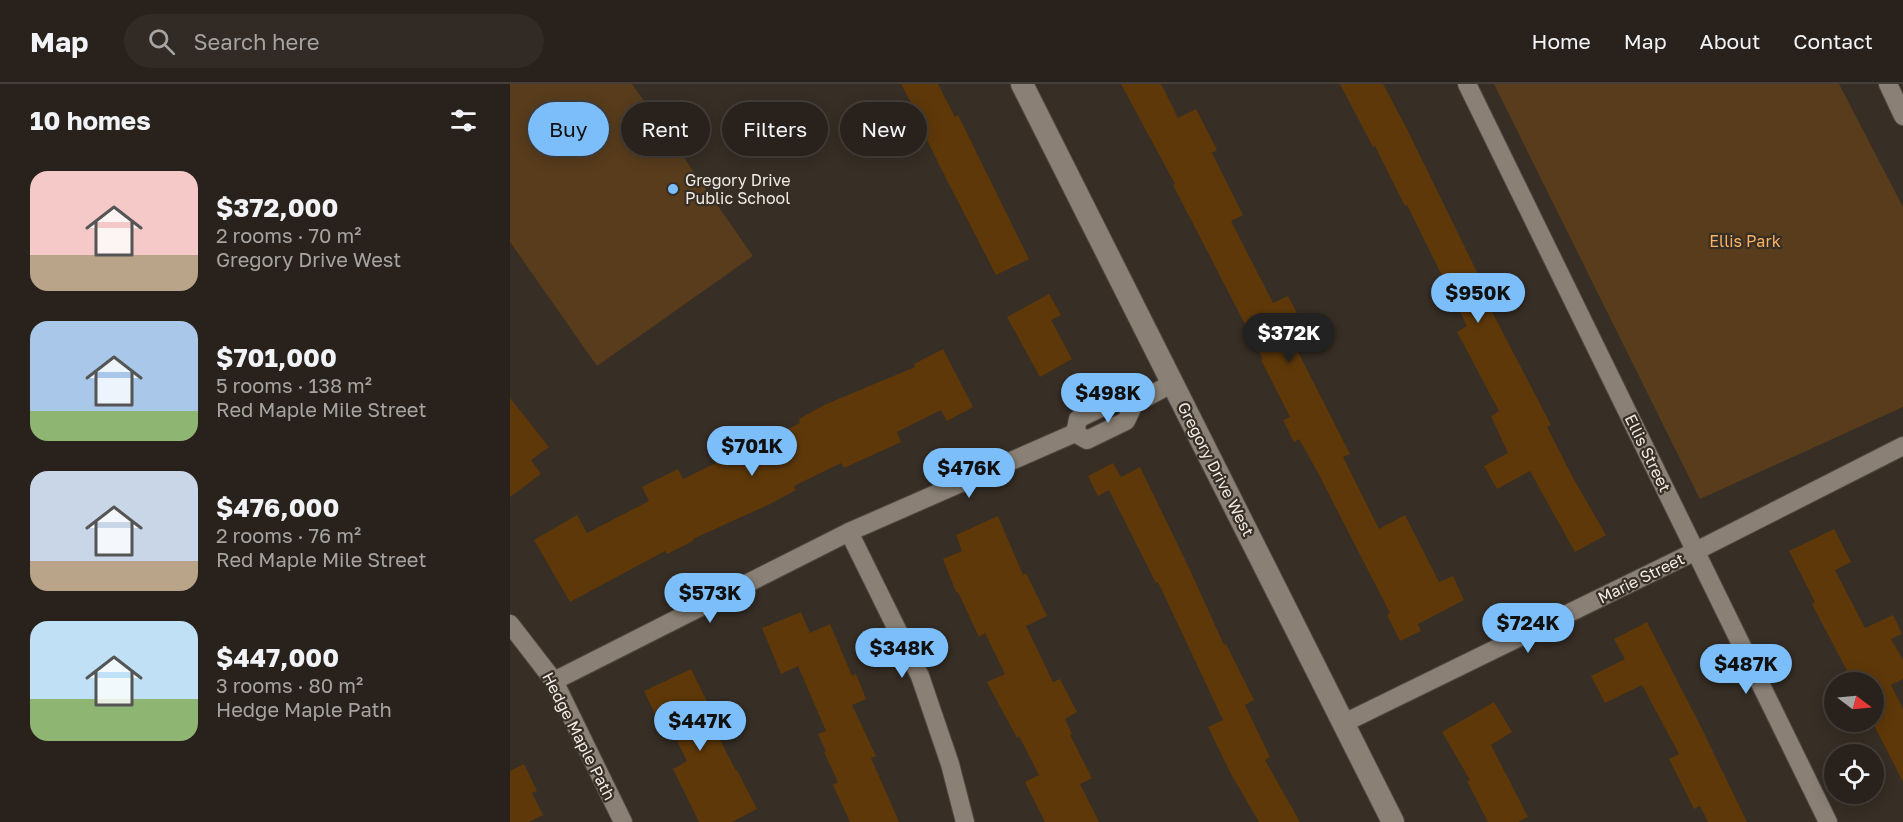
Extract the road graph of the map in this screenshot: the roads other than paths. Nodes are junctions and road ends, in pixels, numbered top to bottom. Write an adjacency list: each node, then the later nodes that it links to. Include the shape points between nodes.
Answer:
1 (1022, 84): 5 (street, Gregory Drive West)
2 (1467, 84): 8 (street, Ellis Street)
3 (1888, 84): 4 (street)
4 (1903, 116)
5 (1173, 383): 7 (street, via 1134,404 1126,421 1087,440 1075,433); 11 (street, Gregory Drive West)
6 (1903, 446): 8 (street, Marie Street)
7 (849, 532): 10 (street); 13 (street, via 920,676)
8 (1696, 551): 11 (street, Marie Street); 15 (street, Ellis Street)
9 (510, 624): 10 (street, Hedge Maple Path)
10 (554, 681): 12 (street, Hedge Maple Path)
11 (1344, 723): 14 (street, Gregory Drive West)
12 (623, 822)
13 (965, 822)
14 (1394, 822)
15 (1828, 822)

